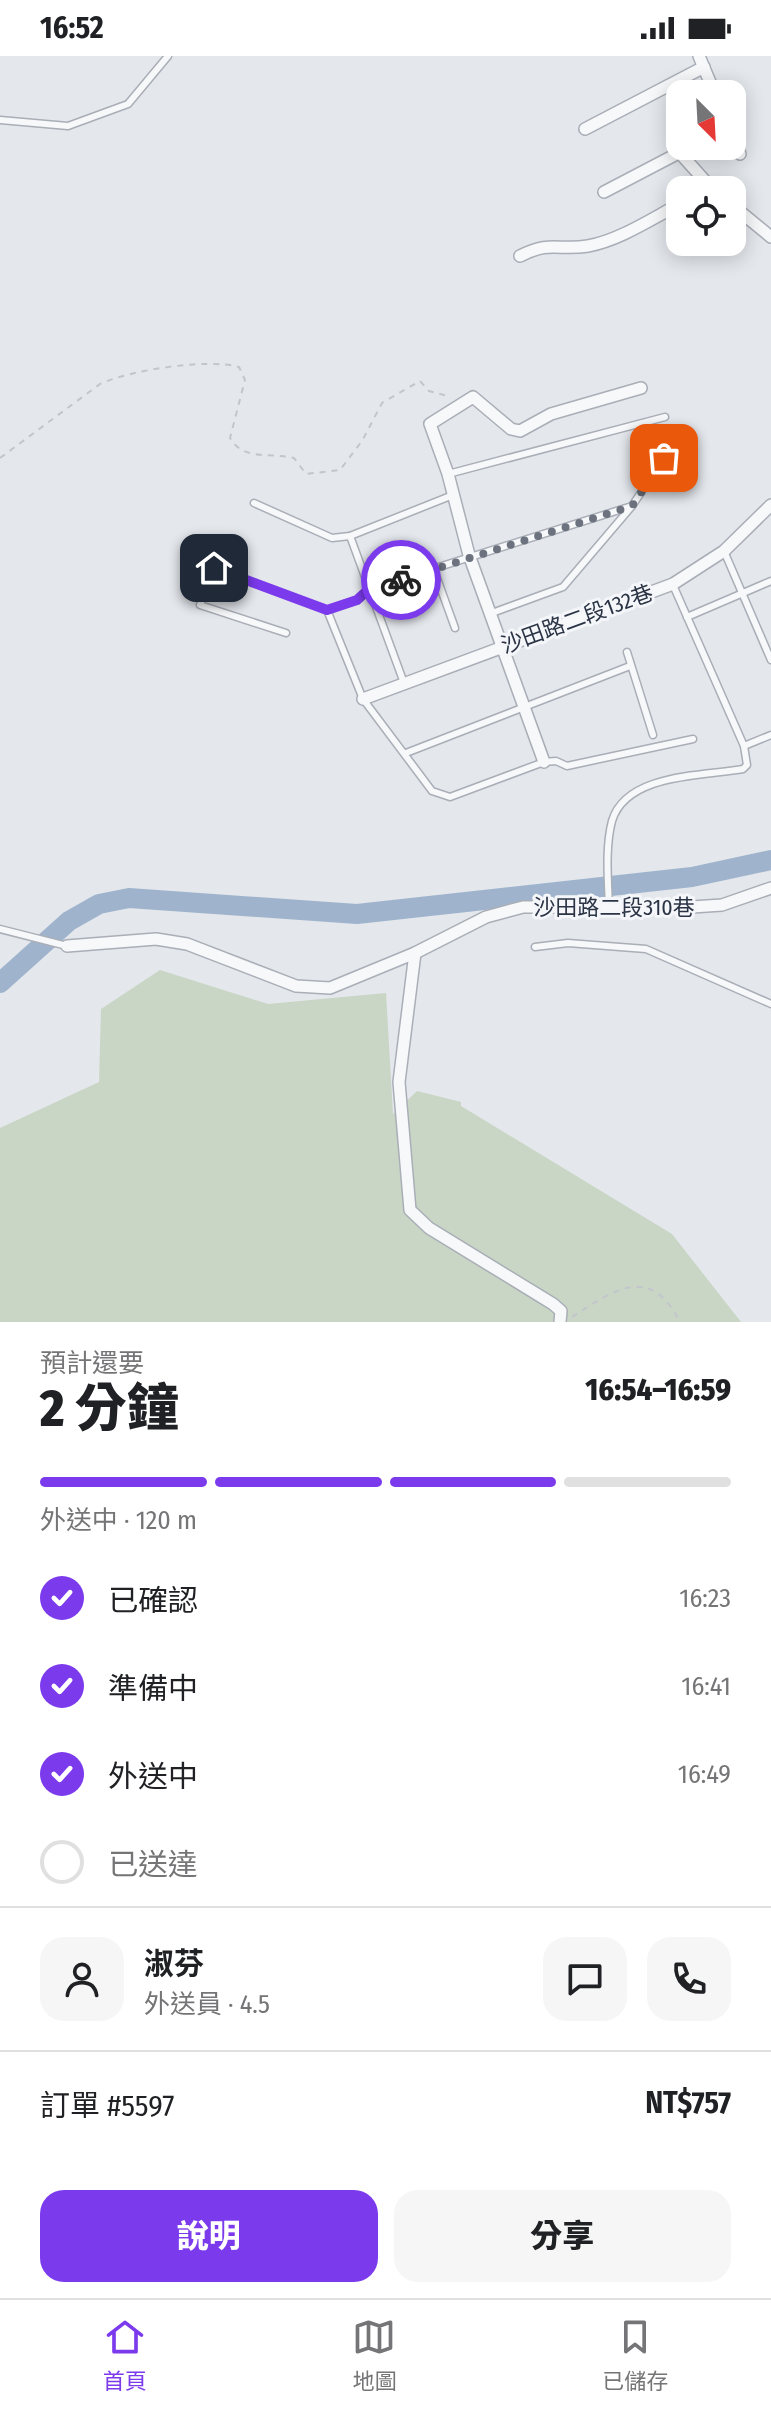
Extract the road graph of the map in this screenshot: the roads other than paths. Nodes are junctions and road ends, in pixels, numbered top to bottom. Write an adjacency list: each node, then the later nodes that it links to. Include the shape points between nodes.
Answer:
1 (168, 56): 3 (lane, via 128,104 68,126)
2 (701, 62): 4 (street)
3 (0, 120)
4 (585, 129)
5 (666, 160): 8 (street)
6 (686, 160): 7 (street)
7 (699, 176)
8 (604, 192)
9 (666, 211): 12 (street, via 586,246 541,245)
10 (746, 216): 11 (street)
11 (771, 237)
12 (520, 256)
13 (641, 388): 16 (street, via 551,414 520,431 473,397 430,424)
14 (665, 417): 16 (lane)
15 (664, 458): 20 (lane)
16 (448, 474): 17 (street)
17 (453, 495): 21 (lane); 23 (street)
18 (254, 503): 21 (lane, via 332,538)
19 (771, 505): 22 (street, 沙田路二段132巷)
20 (632, 506): 23 (lane); 30 (lane, via 563,587)
21 (350, 536): 27 (lane)
22 (724, 551): 26 (street, 沙田路二段132巷); 28 (lane)
23 (469, 555): 24 (lane); 30 (street)
24 (434, 570): 27 (lane); 32 (lane)
25 (771, 581): 28 (lane)
26 (673, 584): 31 (lane); 34 (street, 沙田路二段132巷)
27 (369, 589): 29 (lane, via 357,600); 38 (lane)
28 (742, 593): 31 (lane); 36 (lane)
29 (327, 610): 33 (lane, via 214,568 200,605); 39 (lane)
30 (492, 613): 34 (street)
31 (687, 617): 44 (lane)
32 (455, 628)
33 (286, 633)
34 (503, 646): 38 (street, 沙田路二段132巷); 40 (street)
35 (627, 652): 37 (lane)
36 (771, 660)
37 (630, 666): 40 (lane); 41 (lane)
38 (404, 685): 39 (street, 沙田路二段132巷)
39 (363, 699): 45 (lane)
40 (526, 705): 45 (lane); 46 (street)
41 (653, 735)
42 (771, 735): 44 (lane)
43 (693, 739): 46 (lane, via 567,766)
44 (744, 746): 48 (lane, via 743,769 650,784 632,793 613,820)
45 (406, 753): 46 (lane, via 432,791 450,797)
46 (544, 762)
47 (771, 888): 48 (street, 沙田路二段310巷, via 722,905)
48 (609, 907): 52 (street, 沙田路二段310巷, via 523,907 486,917)
49 (0, 929): 50 (lane)
50 (67, 946): 52 (street, 沙田路二段310巷, via 156,939 296,986 330,988)
51 (535, 947): 53 (lane, via 568,943 646,949)
52 (415, 953): 54 (street, via 399,1082 410,1210 429,1228 553,1304 561,1311)
53 (771, 1004)
54 (562, 1322)

